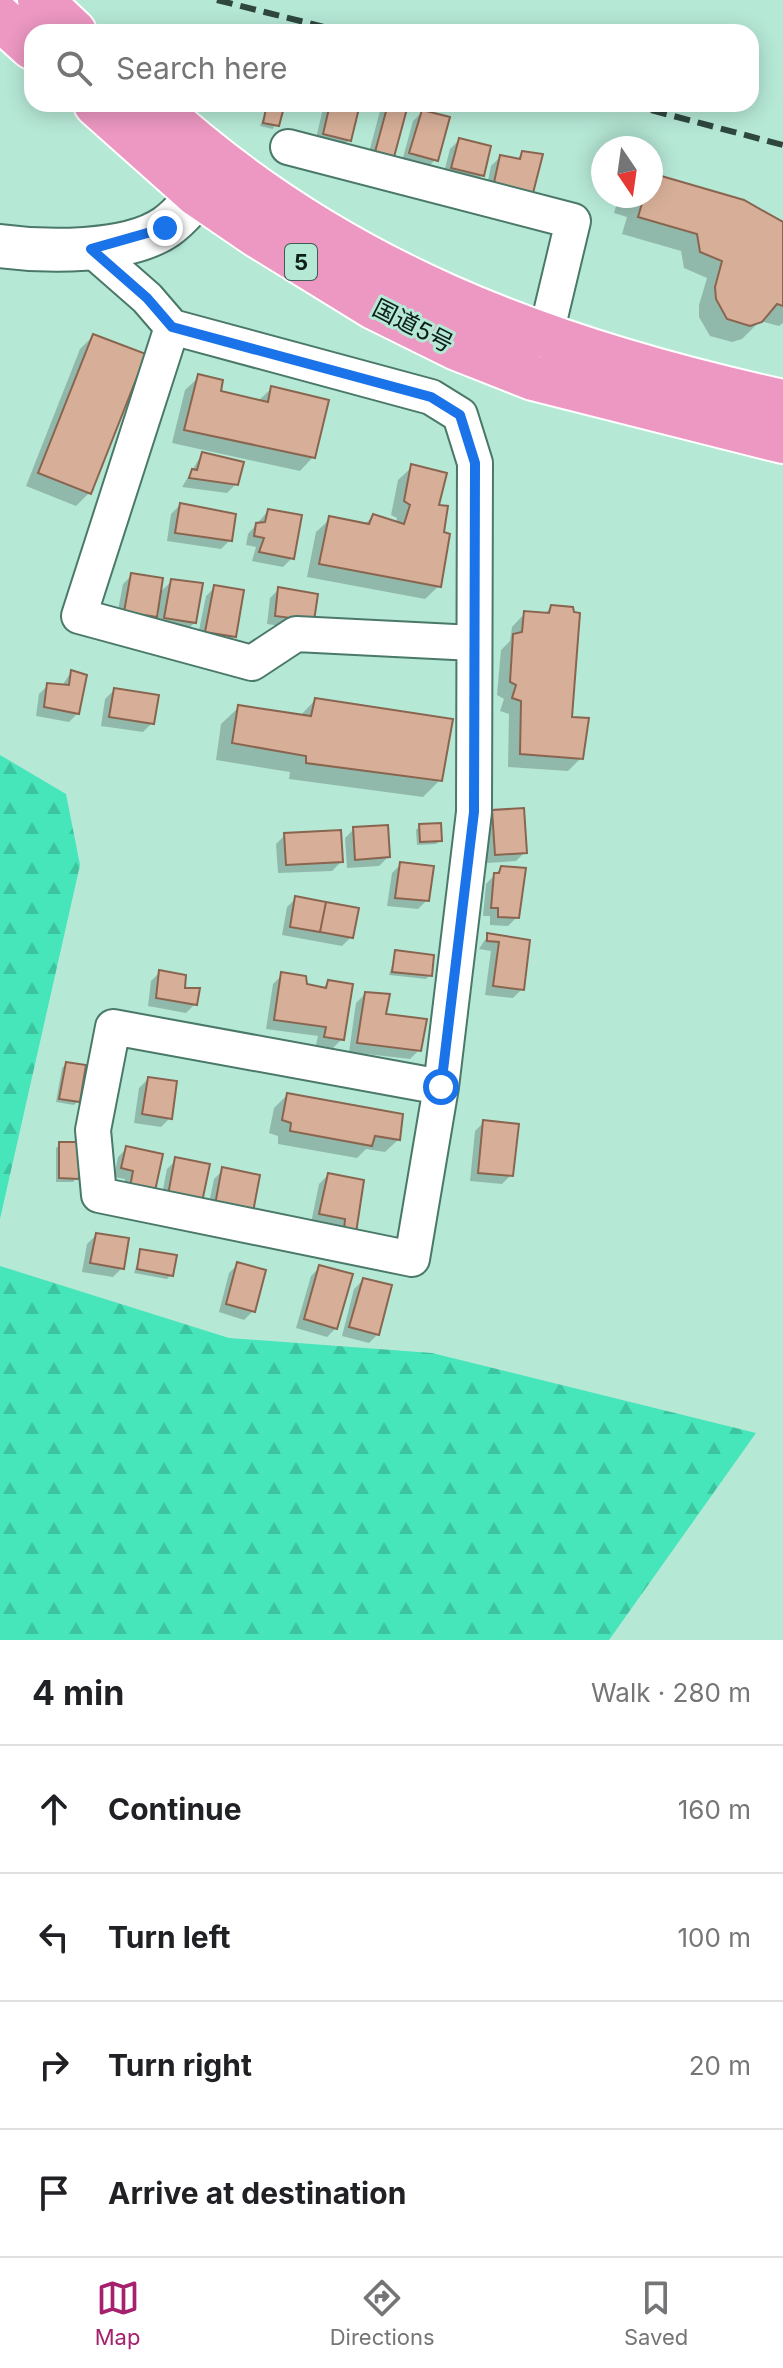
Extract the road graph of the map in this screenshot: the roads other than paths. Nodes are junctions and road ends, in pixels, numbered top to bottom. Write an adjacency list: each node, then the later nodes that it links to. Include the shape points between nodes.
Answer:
1 (40, 0): 3 (highway)
2 (0, 18): 4 (highway)
3 (66, 24)
4 (24, 40)
5 (108, 112): 8 (highway, 国道5号 / 5)
6 (158, 112): 8 (highway, 国道5号 / 5)
7 (288, 147): 12 (street, via 573,221)
8 (210, 178): 10 (street, via 165,228); 12 (highway, 国道5号 / 5, via 374,307 457,348)
9 (0, 246): 10 (street, via 47,252)
10 (91, 249): 11 (street)
11 (172, 327): 15 (street, via 431,397 460,415 475,463); 15 (street, via 79,616 252,663 296,634)
12 (540, 358): 13 (highway, 国道5号 / 5); 14 (highway, 国道5号 / 5)
13 (783, 402)
14 (783, 441)
15 (474, 643): 16 (street, via 474,812)
16 (441, 1087): 16 (street, via 113,1027 93,1130 99,1195 412,1259)

